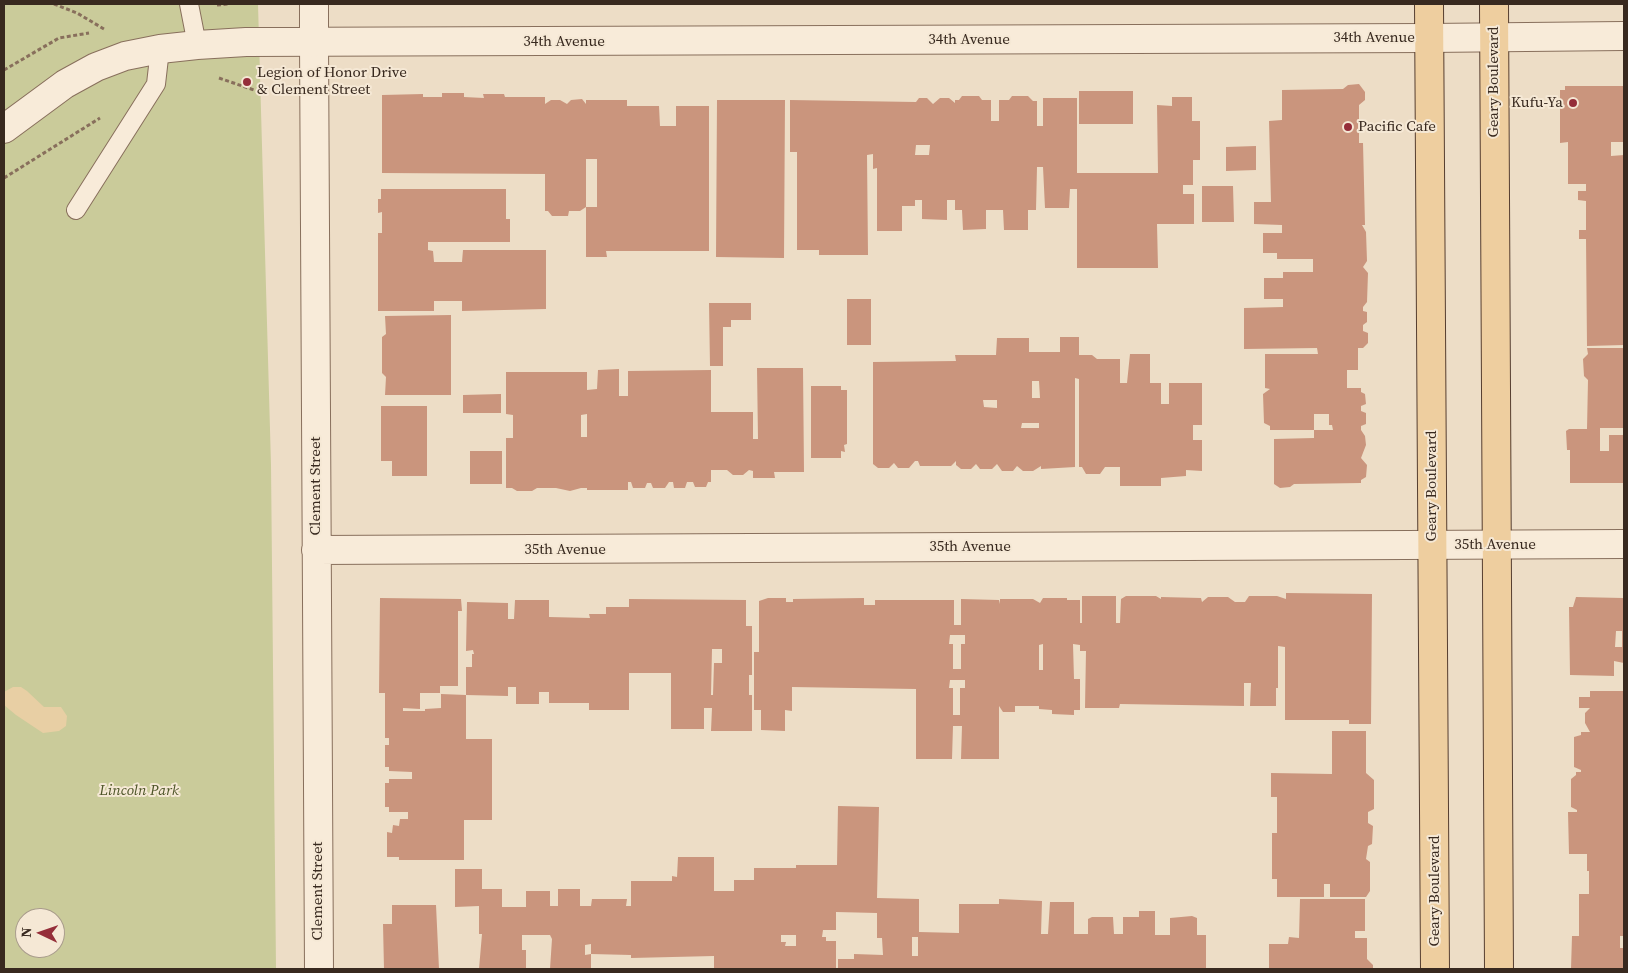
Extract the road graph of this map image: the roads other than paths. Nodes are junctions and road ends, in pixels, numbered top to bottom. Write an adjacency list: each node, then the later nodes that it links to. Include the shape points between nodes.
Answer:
1 (189, 4): 9 (lane)
2 (314, 4): 8 (street, Clement Street)
3 (1429, 4): 7 (main road, Geary Boulevard)
4 (1494, 4): 6 (main road, Geary Boulevard)
5 (1624, 36): 6 (street, 34th Avenue)
6 (1494, 37): 7 (street, 34th Avenue); 13 (main road, Geary Boulevard)
7 (1429, 38): 8 (street, 34th Avenue); 15 (main road, Geary Boulevard)
8 (314, 43): 9 (street, 34th Avenue); 16 (street, Clement Street)
9 (197, 45): 10 (street, 34th Avenue)
10 (160, 49): 11 (street, 34th Avenue, via 124,56 96,67 65,84); 12 (lane, via 156,84)
11 (4, 129)
12 (76, 210)
13 (1497, 544): 14 (street, 35th Avenue); 15 (street, 35th Avenue); 19 (main road, Geary Boulevard)
14 (1624, 544)
15 (1433, 545): 16 (street, 35th Avenue); 18 (main road, Geary Boulevard)
16 (316, 550): 17 (street, Clement Street)
17 (318, 969)
18 (1435, 969)
19 (1499, 969)

